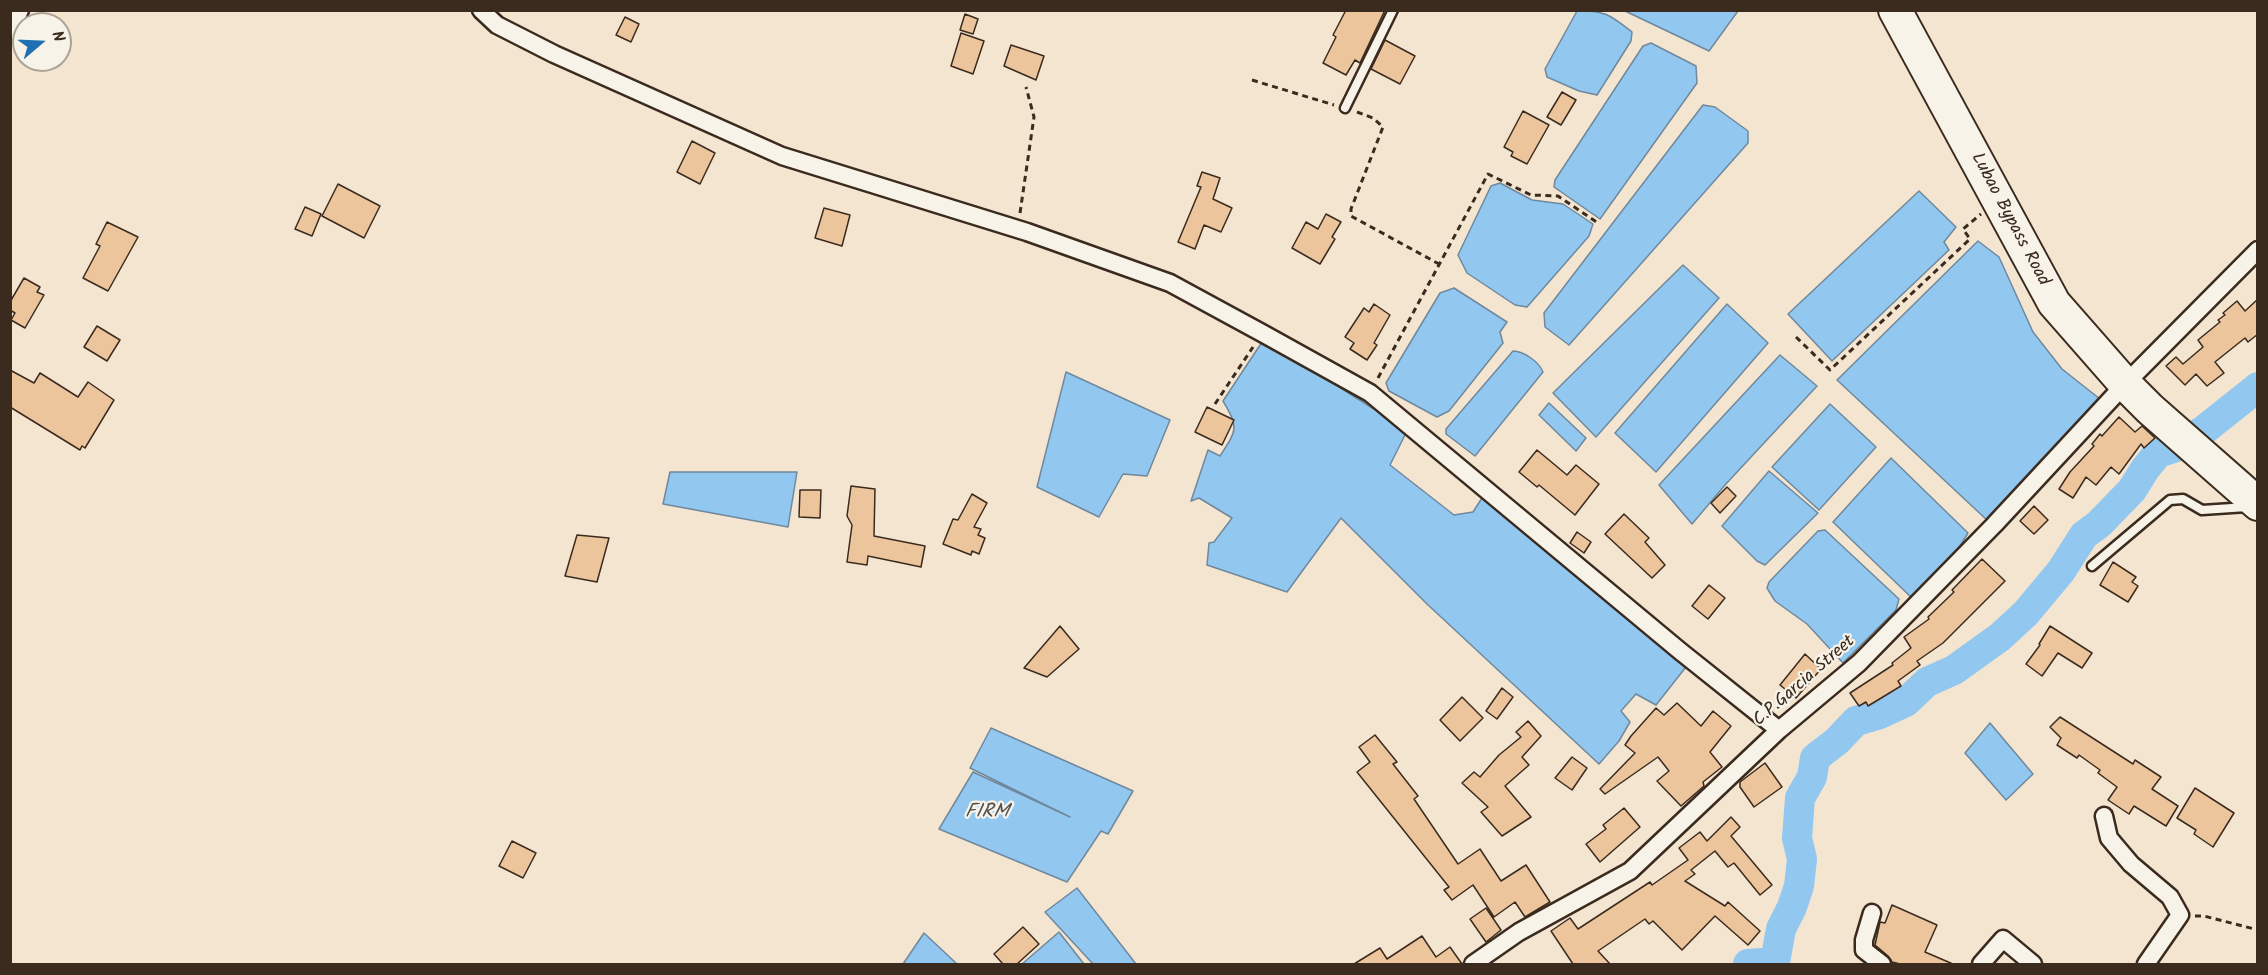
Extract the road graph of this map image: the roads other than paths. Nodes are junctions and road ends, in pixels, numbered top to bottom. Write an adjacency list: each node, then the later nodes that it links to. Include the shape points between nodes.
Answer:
1 (20, 10): 5 (street)
2 (481, 10): 11 (street, via 497,25 554,54 782,156 1018,229 1170,283 1262,333 1370,393)
3 (1393, 10): 6 (lane)
4 (1895, 10): 8 (highway, Lubao Bypass Road, via 2054,303)
5 (10, 32)
6 (1345, 108)
7 (2258, 250): 8 (street, C.P.Garcia Street)
8 (2125, 384): 9 (highway, Lubao Bypass Road); 11 (street, C.P.Garcia Street, via 1859,663)
9 (2258, 506): 10 (lane, via 2202,510 2184,499 2169,500)
10 (2092, 566)
11 (1779, 730): 14 (street, C.P.Garcia Street, via 1630,871 1519,932)
12 (2104, 816): 18 (street, via 2109,838 2131,864 2170,897 2180,915)
13 (1872, 913): 15 (street, via 1864,950)
14 (1473, 964)
15 (1882, 964)
16 (1982, 964): 17 (street, via 2003,939)
17 (2033, 964)
18 (2146, 964)

